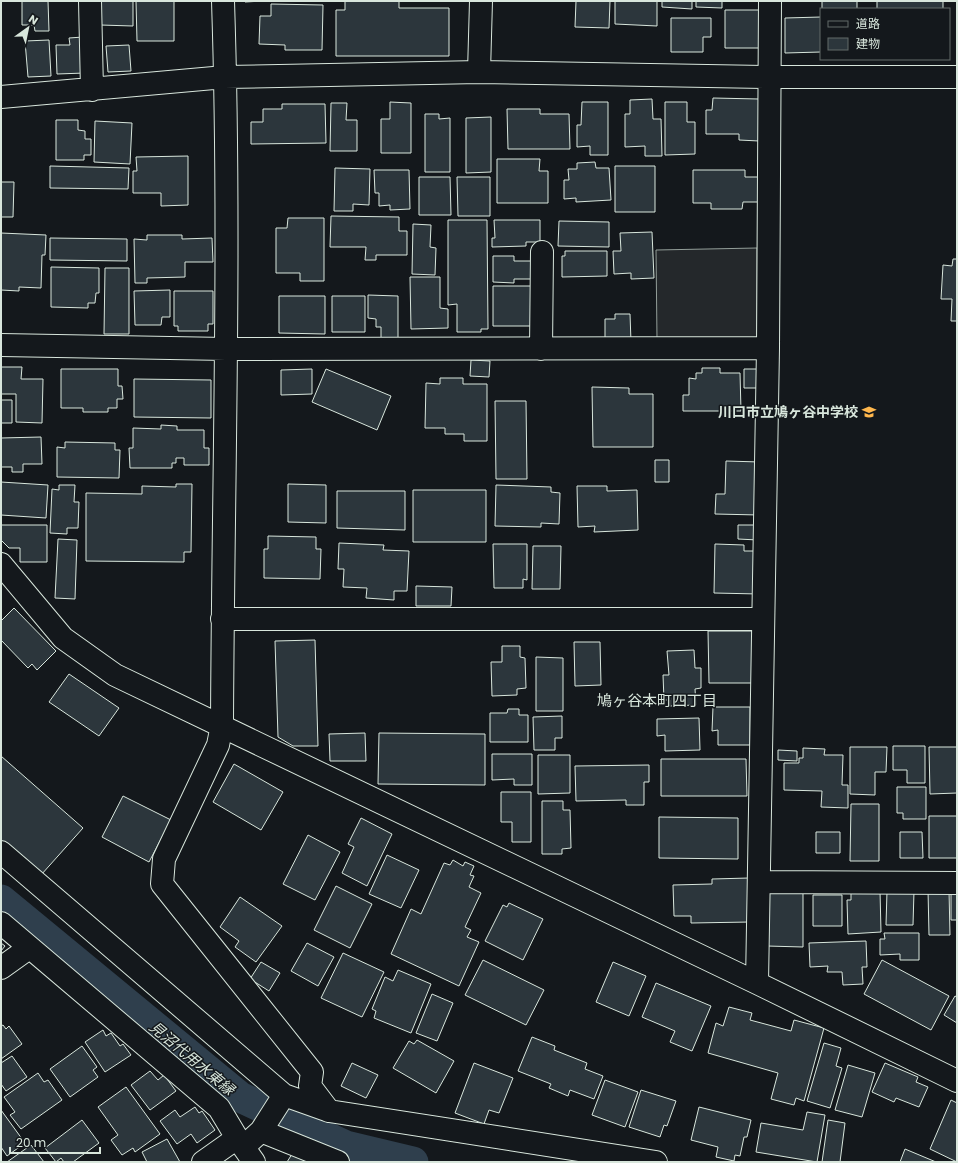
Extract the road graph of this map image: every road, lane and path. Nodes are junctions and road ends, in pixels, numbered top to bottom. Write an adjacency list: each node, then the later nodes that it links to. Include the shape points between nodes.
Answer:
1 (90, 1): 9 (street)
2 (223, 1): 7 (street)
3 (481, 1): 5 (street)
4 (770, 1): 6 (street)
5 (479, 72): 6 (street); 7 (street)
6 (770, 76): 8 (street); 14 (street)
7 (225, 77): 9 (street); 15 (street)
8 (957, 77)
9 (92, 90): 10 (street)
10 (1, 97)
11 (542, 252): 13 (street)
12 (1, 345): 15 (street)
13 (542, 348): 14 (street); 15 (street)
14 (768, 348): 18 (street)
15 (226, 349): 17 (street)
16 (1, 564): 19 (street, via 63,638 115,675)
17 (222, 619): 18 (street); 19 (street)
18 (764, 619): 21 (street)
19 (222, 725): 26 (street); 29 (street, via 218,745 164,859 162,884 312,1072 310,1086)
20 (1, 852): 28 (street)
21 (760, 882): 22 (street); 26 (street)
22 (957, 883)
23 (1, 923): 24 (street)
24 (29, 948): 25 (street); 31 (street, via 219,1108)
25 (1, 968)
26 (758, 983): 27 (street)
27 (957, 1081)
28 (284, 1095): 29 (street); 30 (street)
29 (329, 1111): 34 (street)
30 (261, 1131): 31 (street); 33 (street)
31 (244, 1149): 32 (street)
32 (203, 1162)
33 (338, 1162)
34 (656, 1162)

